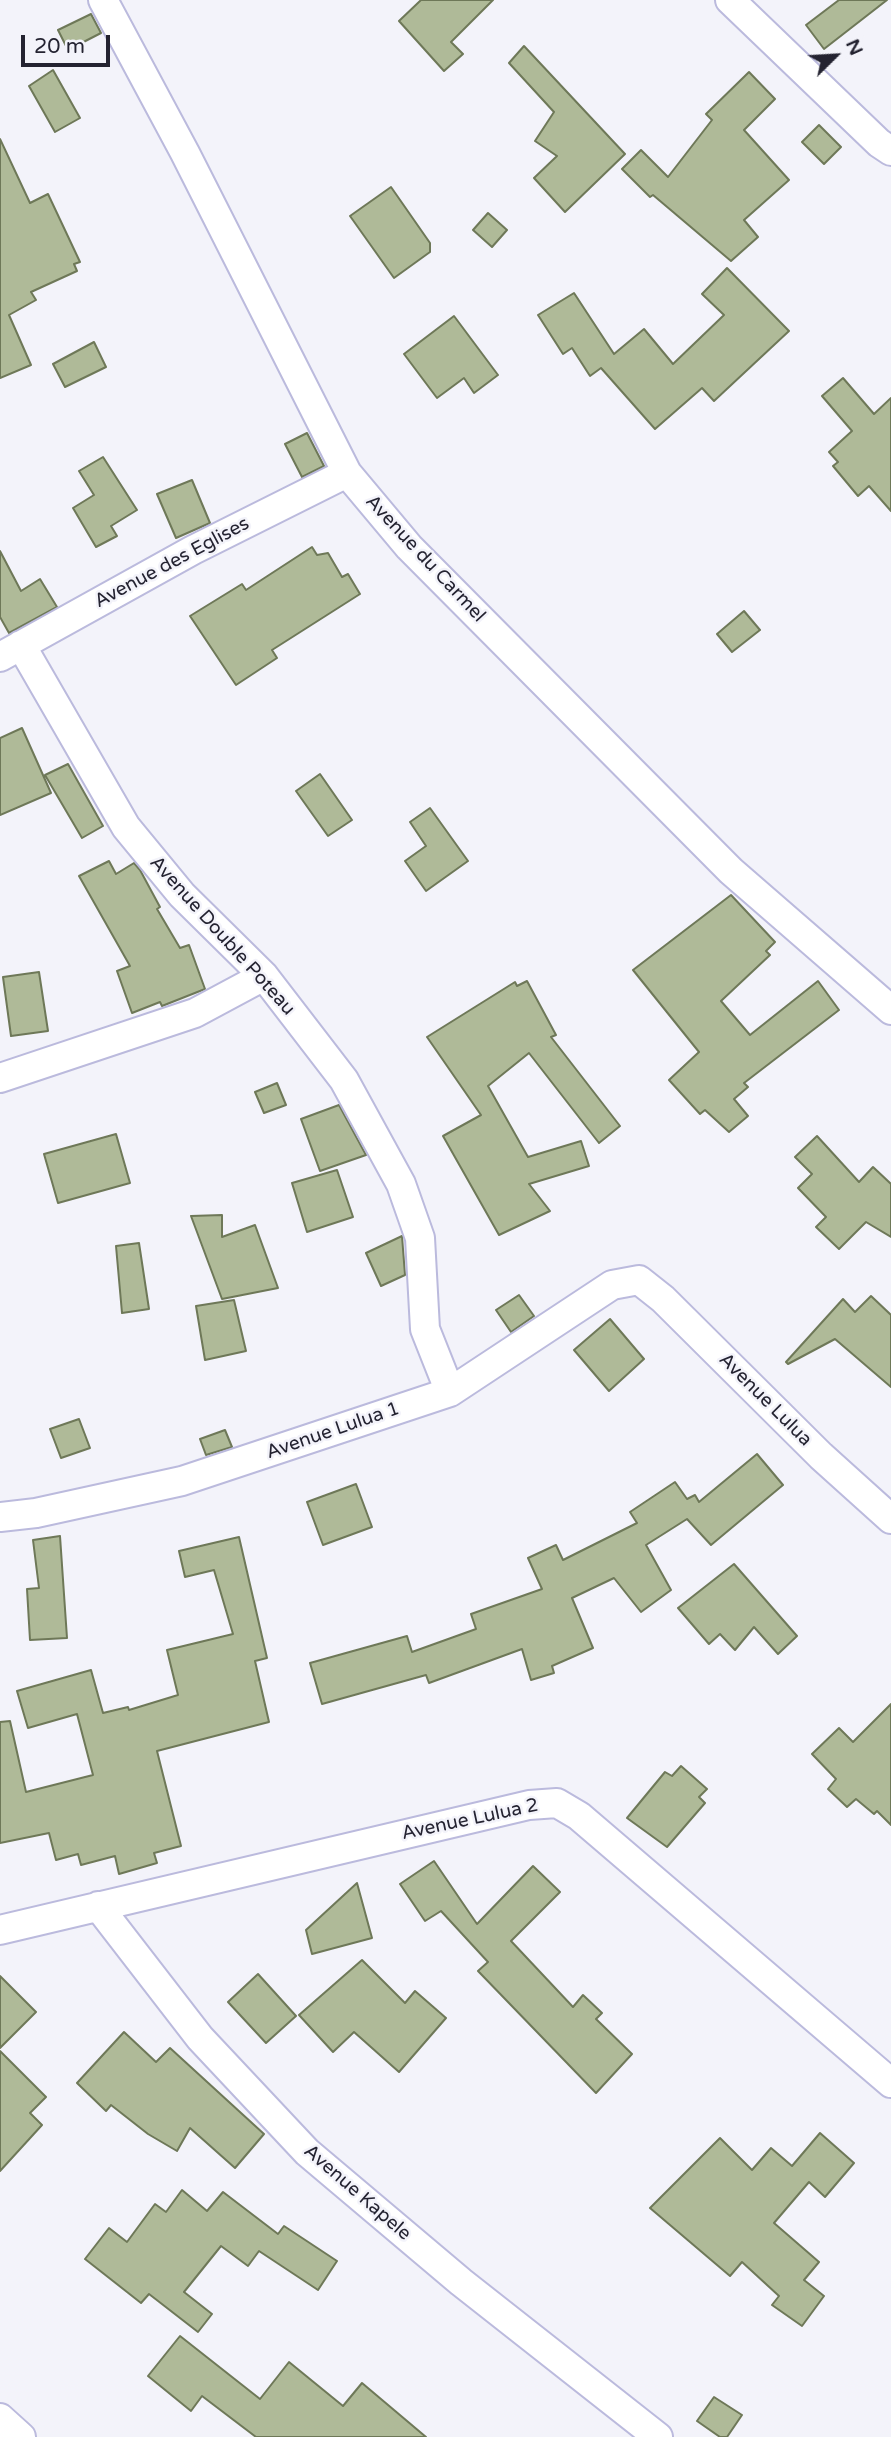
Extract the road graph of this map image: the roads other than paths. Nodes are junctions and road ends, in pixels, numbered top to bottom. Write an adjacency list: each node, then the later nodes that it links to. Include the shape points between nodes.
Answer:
1 (103, 0): 4 (street, Avenue du Carmel)
2 (730, 0): 3 (street)
3 (891, 151)
4 (346, 473): 5 (street, Avenue des Eglises, via 193,550); 7 (street, Avenue du Carmel, via 409,547 731,872)
5 (10, 651): 6 (street, Avenue Double Poteau, via 126,827 182,895)
6 (264, 976): 8 (street, via 195,1013); 10 (street, Avenue Double Poteau, via 345,1080 401,1184 420,1238 425,1329)
7 (891, 1010)
8 (0, 1078)
9 (639, 1280): 10 (street, Avenue Lulua 1, via 612,1285); 12 (street, Avenue Lulua)
10 (450, 1392): 11 (street, Avenue Lulua 1, via 182,1481)
11 (0, 1517)
12 (891, 1519)
13 (98, 1906): 14 (street, Avenue Lulua 2); 15 (street, Avenue Lulua 2, via 529,1804 557,1803 579,1816); 16 (street, Avenue Kapele, via 200,2038 307,2152 461,2282)
14 (0, 1930)
15 (891, 2083)
16 (658, 2437)

